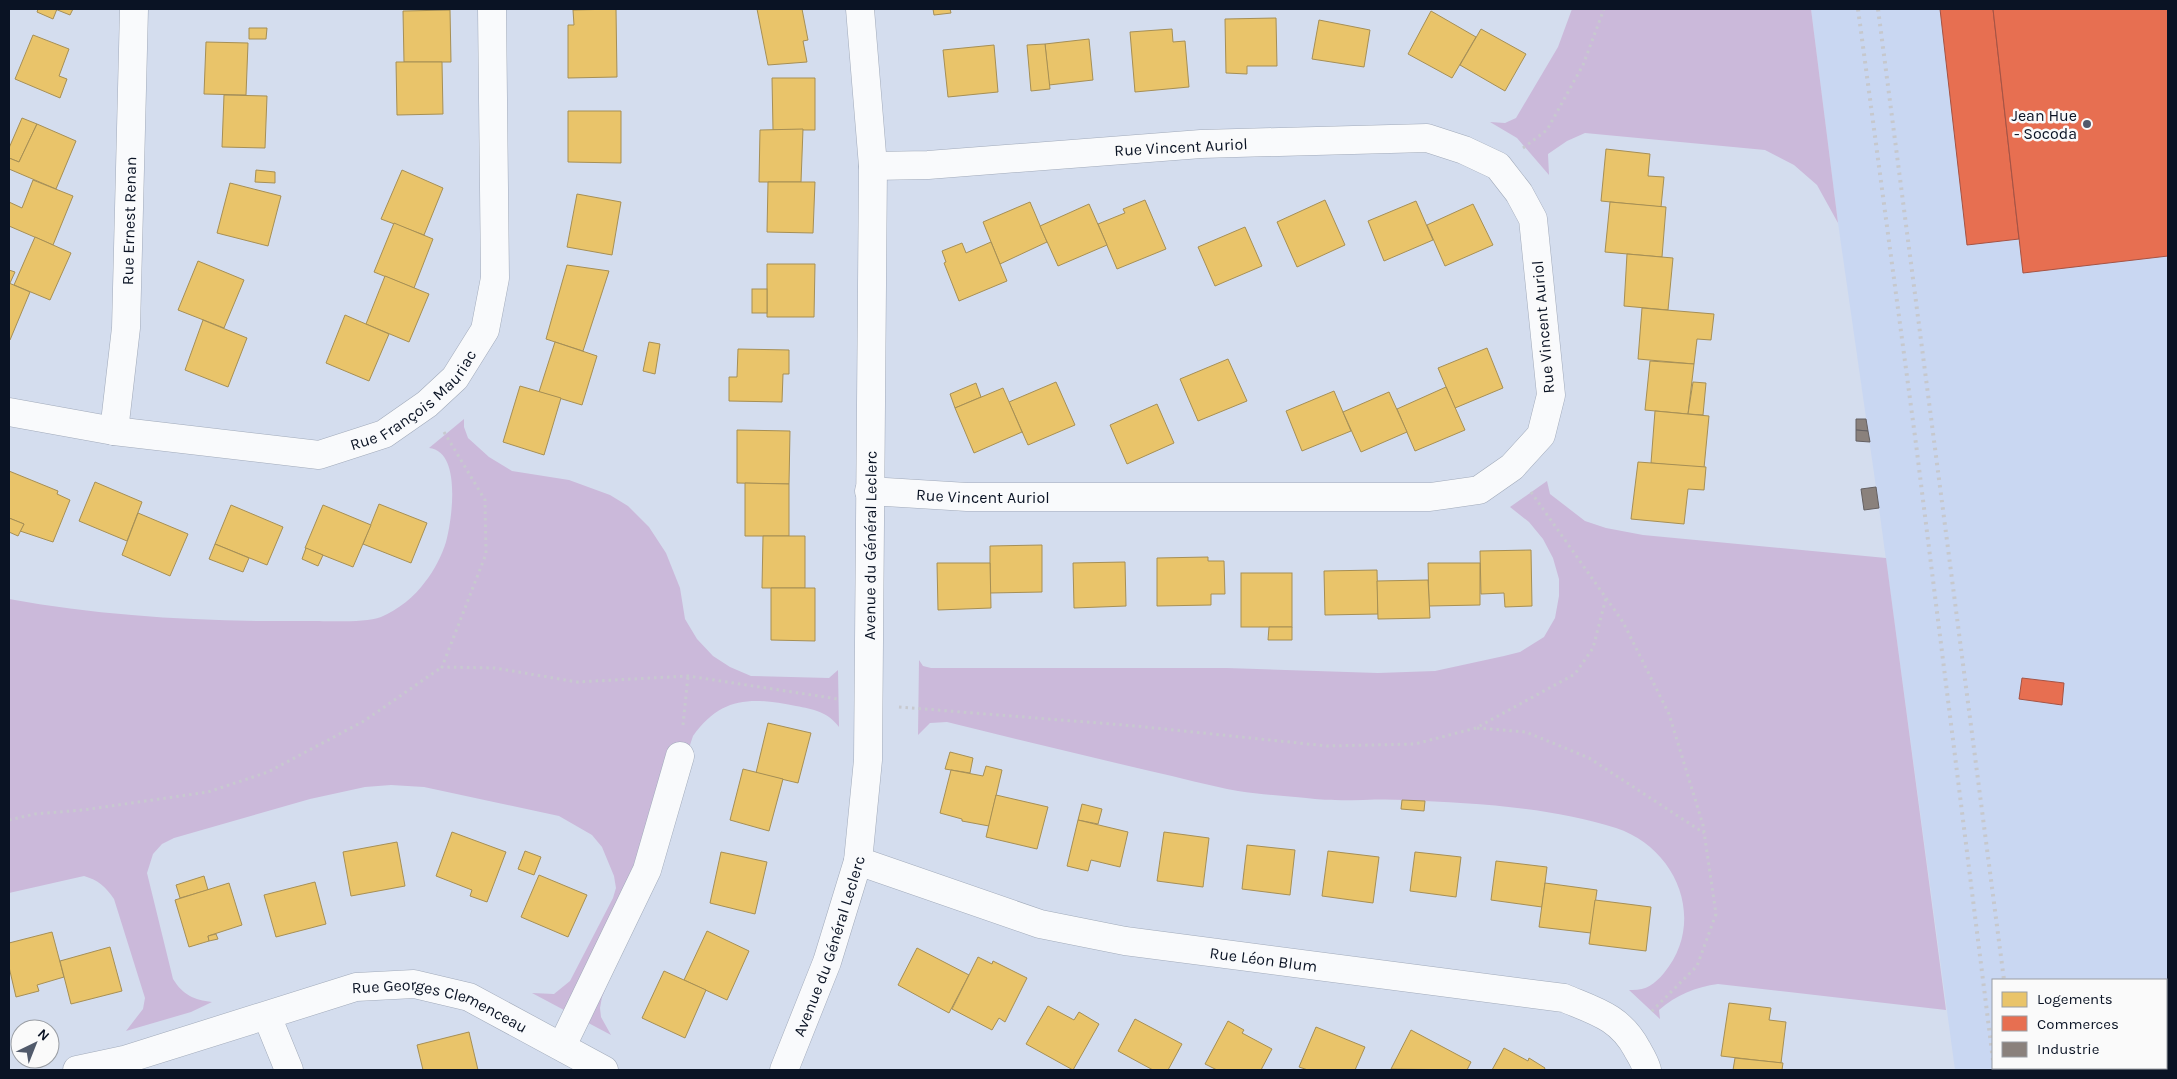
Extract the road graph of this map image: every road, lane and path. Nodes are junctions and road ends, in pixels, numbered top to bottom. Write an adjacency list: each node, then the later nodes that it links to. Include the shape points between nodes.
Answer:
1 (134, 9): 9 (street, Rue Ernest Renan, via 126,328)
2 (492, 9): 7 (street, Rue François Mauriac, via 496,278 485,330 454,378)
3 (860, 9): 5 (street, Avenue du Général Leclerc)
4 (1604, 9): 6 (path, via 1584,66 1548,130)
5 (873, 166): 6 (street, Rue Vincent Auriol, via 928,166 1201,144 1427,138); 11 (street, Avenue du Général Leclerc)
6 (1498, 166): 10 (street, Rue Vincent Auriol, via 1533,219 1551,395 1541,435)
7 (427, 404): 9 (street, Rue François Mauriac, via 384,434 319,455); 13 (path, via 485,500 486,554)
8 (9, 412): 9 (street, Rue François Mauriac)
9 (114, 431)
10 (1512, 467): 11 (street, Rue Vincent Auriol, via 1479,490 1430,497 976,498); 12 (path)
11 (870, 491): 15 (street, Avenue du Général Leclerc)
12 (1606, 598): 16 (path, via 1593,648 1575,674); 19 (path, via 1622,622 1669,714)
13 (442, 667): 14 (path, via 495,668 578,682); 18 (path, via 364,721 268,772 208,792)
14 (688, 676): 15 (path); 17 (path)
15 (869, 704): 16 (path, via 1327,746 1415,744); 20 (street, Avenue du Général Leclerc, via 868,760)
16 (1476, 728): 19 (path, via 1526,732 1589,758)
17 (680, 756): 23 (street, via 647,870)
18 (9, 820)
19 (1704, 833): 22 (path, via 1716,914 1707,940 1697,966)
20 (858, 861): 22 (street, Rue Léon Blum, via 1040,924 1125,942 1564,998 1608,1016); 27 (street, Avenue du Général Leclerc, via 827,962)
21 (267, 1016): 23 (street, Rue Georges Clemenceau, via 356,987 414,984 469,997); 24 (street, Rue Georges Clemenceau, via 124,1060); 25 (street)
22 (1629, 1034): 28 (street, Rue Léon Blum)
23 (562, 1046): 26 (street, Rue Georges Clemenceau)
24 (77, 1070)
25 (289, 1070)
26 (604, 1070)
27 (784, 1070)
28 (1647, 1070)

